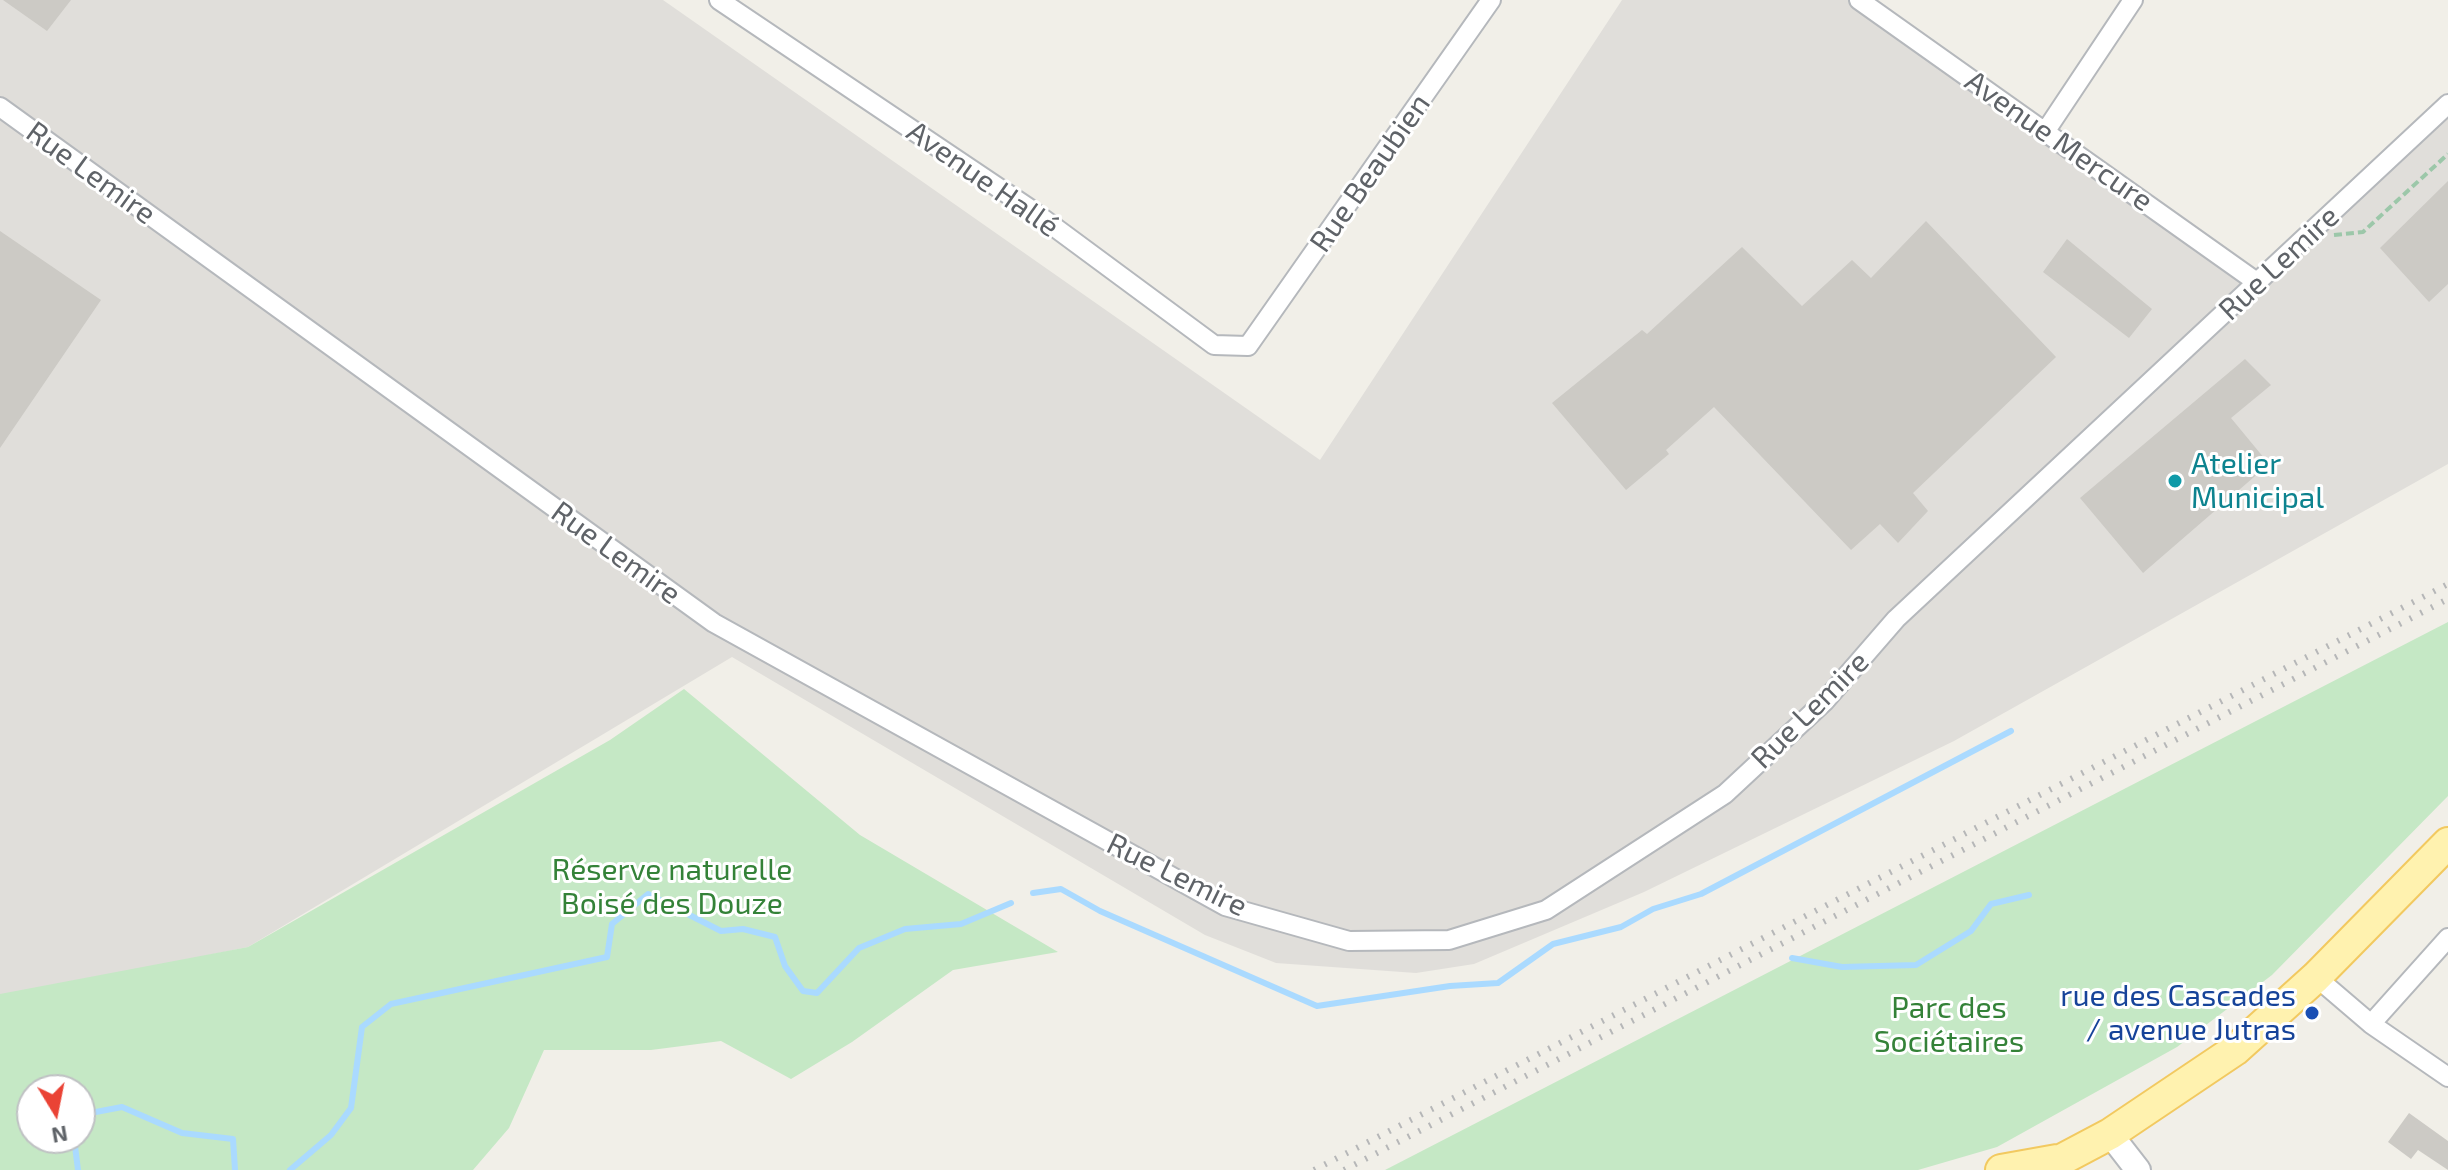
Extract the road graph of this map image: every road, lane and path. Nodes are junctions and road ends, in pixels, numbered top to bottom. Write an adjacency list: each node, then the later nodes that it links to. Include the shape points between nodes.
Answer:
1 (719, 0): 11 (street, Avenue Hallé, via 1030,209 1214,345)
2 (1491, 0): 11 (street, Rue Beaubien)
3 (1859, 0): 7 (street, Avenue Mercure)
4 (2133, 0): 7 (street)
5 (2448, 104): 9 (street, Rue Lemire)
6 (0, 107): 10 (street, Rue Lemire, via 714,623 1225,906 1349,941 1449,940 1546,910 1725,794 1824,702 1896,619)
7 (2045, 132): 10 (street, Avenue Mercure)
8 (2448, 154): 9 (path, via 2363,232 2337,237)
9 (2319, 225): 10 (street, Rue Lemire)
10 (2258, 283)
11 (1248, 346)
12 (2448, 843): 14 (main road)
13 (2448, 938): 15 (street)
14 (2316, 977): 15 (street); 17 (main road, via 2235,1050)
15 (2371, 1024): 16 (street)
16 (2448, 1077)
17 (2110, 1134): 18 (main road); 20 (street)
18 (2049, 1165): 19 (main road)
19 (2001, 1170)
20 (2138, 1170)

